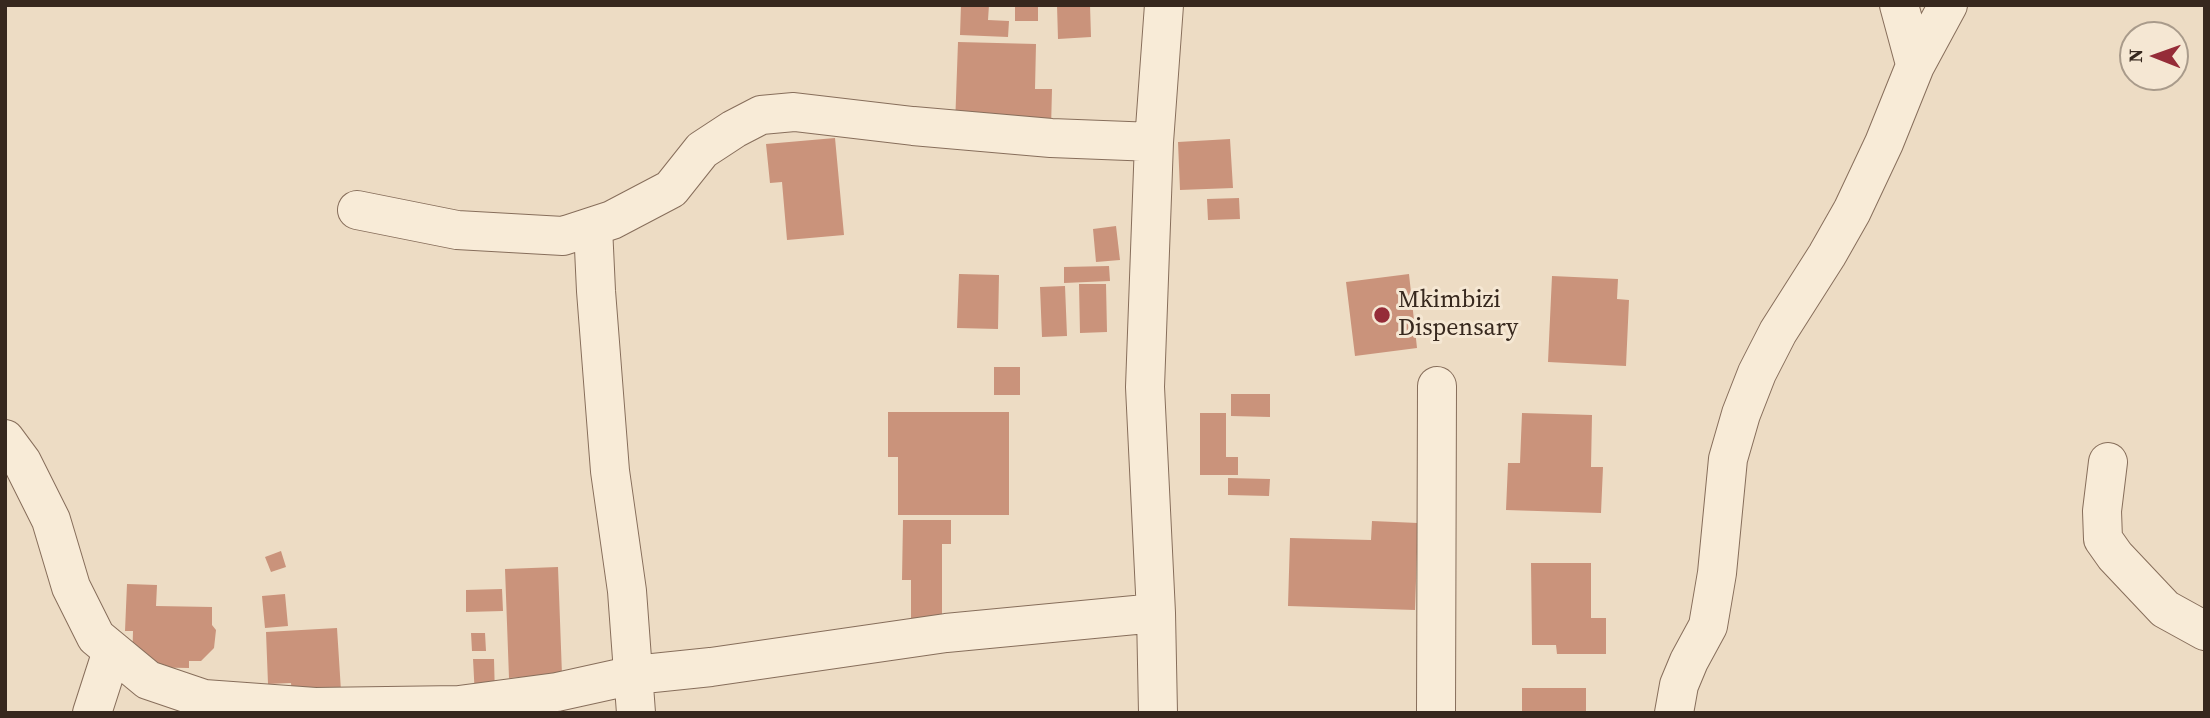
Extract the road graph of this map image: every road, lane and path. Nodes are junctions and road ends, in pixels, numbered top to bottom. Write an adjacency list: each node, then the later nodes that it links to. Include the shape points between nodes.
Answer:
1 (1164, 5): 5 (street)
2 (1899, 5): 4 (street)
3 (1948, 5): 4 (street)
4 (1915, 64): 19 (street, via 1852,211 1778,332 1741,414 1728,459 1708,626 1679,685)
5 (1154, 142): 7 (street, via 1051,138 794,111 761,115 702,150 671,189); 11 (street, via 1145,387)
6 (357, 210): 7 (street, via 457,230 563,236)
7 (593, 227): 14 (street, via 610,471)
8 (1437, 386): 18 (street)
9 (5, 439): 13 (street, via 51,520 71,587 96,637)
10 (2108, 462): 12 (street, via 2103,539 2165,609)
11 (1156, 613): 14 (street, via 946,633); 17 (street)
12 (2205, 631)
13 (112, 651): 14 (street, via 148,680 204,699 314,707 459,705 557,692); 15 (street)
14 (634, 675): 16 (street)
15 (92, 713)
16 (635, 713)
17 (1158, 713)
18 (1436, 713)
19 (1674, 713)

